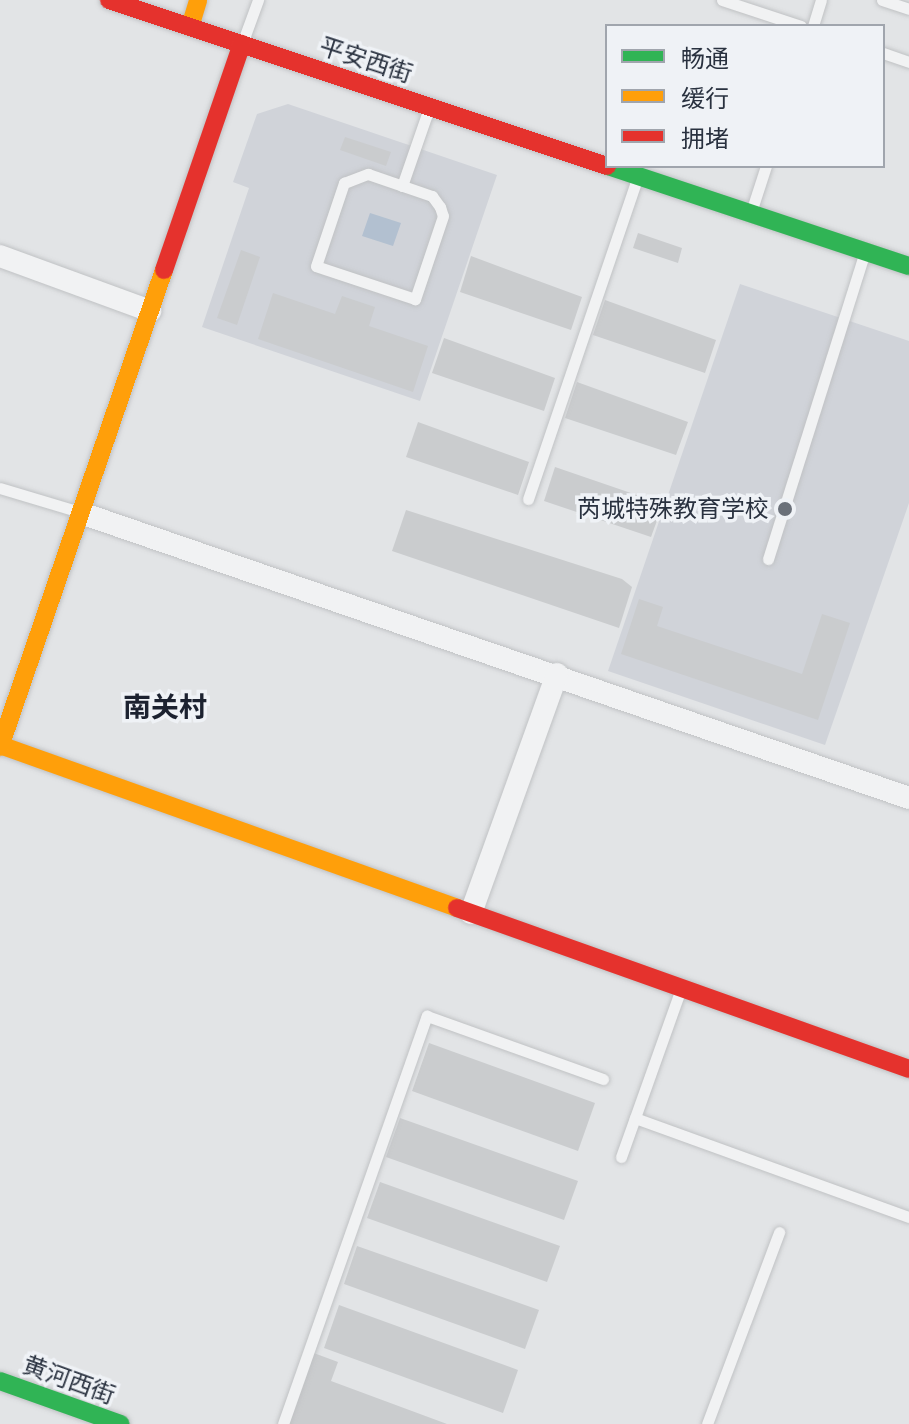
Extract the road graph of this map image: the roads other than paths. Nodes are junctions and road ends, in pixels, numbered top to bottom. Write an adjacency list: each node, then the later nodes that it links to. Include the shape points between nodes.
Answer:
1 (109, 0): 10 (street, 平安西街)
2 (198, 0): 10 (street)
3 (258, 0): 11 (lane)
4 (722, 0): 8 (lane)
5 (821, 0): 9 (lane)
6 (882, 0): 7 (lane)
7 (909, 9)
8 (795, 24)
9 (814, 24)
10 (190, 27): 11 (street, 平安西街)
11 (242, 44): 14 (street, 平安西街); 24 (street)
12 (885, 54): 13 (lane)
13 (909, 62)
14 (429, 106): 15 (street, 平安西街); 19 (lane)
15 (605, 165)
16 (613, 168): 18 (street, 平安西街)
17 (765, 168): 20 (lane)
18 (638, 176): 20 (street, 平安西街); 26 (lane)
19 (402, 186): 19 (lane, via 368,174 344,183 316,266 415,299 443,216 432,196)
20 (751, 214): 21 (street, 平安西街)
21 (865, 252): 23 (street, 平安西街); 28 (lane)
22 (0, 256): 24 (street)
23 (909, 266)
24 (150, 311): 27 (street)
25 (0, 488): 27 (lane)
26 (528, 499)
27 (81, 513): 29 (street); 30 (street)
28 (768, 559)
29 (557, 674): 31 (street); 32 (street)
30 (0, 746): 32 (street)
31 (909, 798)
32 (471, 913): 33 (street)
33 (682, 988): 34 (street); 36 (lane)
34 (909, 1069)
35 (603, 1079): 42 (lane, via 427,1016)
36 (635, 1118): 37 (lane); 38 (lane)
37 (621, 1157)
38 (909, 1217)
39 (779, 1232): 43 (lane)
40 (0, 1381): 41 (street, 黄河西街)
41 (121, 1424)
42 (283, 1424)
43 (707, 1424)

